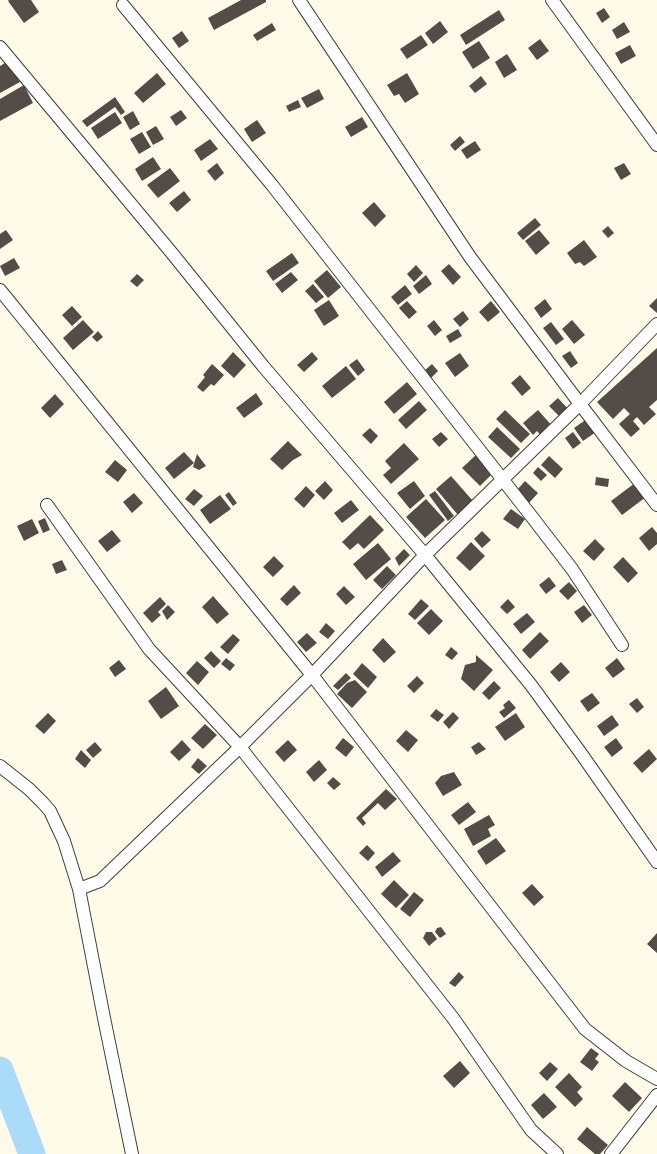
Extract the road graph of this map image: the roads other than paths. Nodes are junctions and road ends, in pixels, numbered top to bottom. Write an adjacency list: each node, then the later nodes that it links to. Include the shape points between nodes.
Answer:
1 (299, 0): 8 (street, via 470,257)
2 (552, 0): 5 (street)
3 (123, 5): 9 (street, via 272,185)
4 (1, 50): 12 (street, via 171,252 262,366)
5 (657, 145)
6 (0, 290): 14 (street)
7 (657, 324): 8 (street)
8 (580, 404): 9 (street); 11 (street)
9 (502, 480): 12 (street); 13 (street, via 572,569)
10 (47, 505): 15 (street, via 149,649)
11 (657, 505)
12 (425, 555): 14 (street); 17 (street, via 531,685)
13 (622, 644)
14 (312, 675): 15 (street); 19 (street, via 585,1029 626,1061)
15 (240, 748): 18 (street, via 100,881); 22 (street, via 453,1018 531,1130)
16 (0, 766): 18 (street, via 29,789 50,811 64,841)
17 (657, 862)
18 (79, 889): 21 (street)
19 (657, 1079)
20 (657, 1095): 23 (street)
21 (132, 1154)
22 (557, 1154)
23 (611, 1154)

